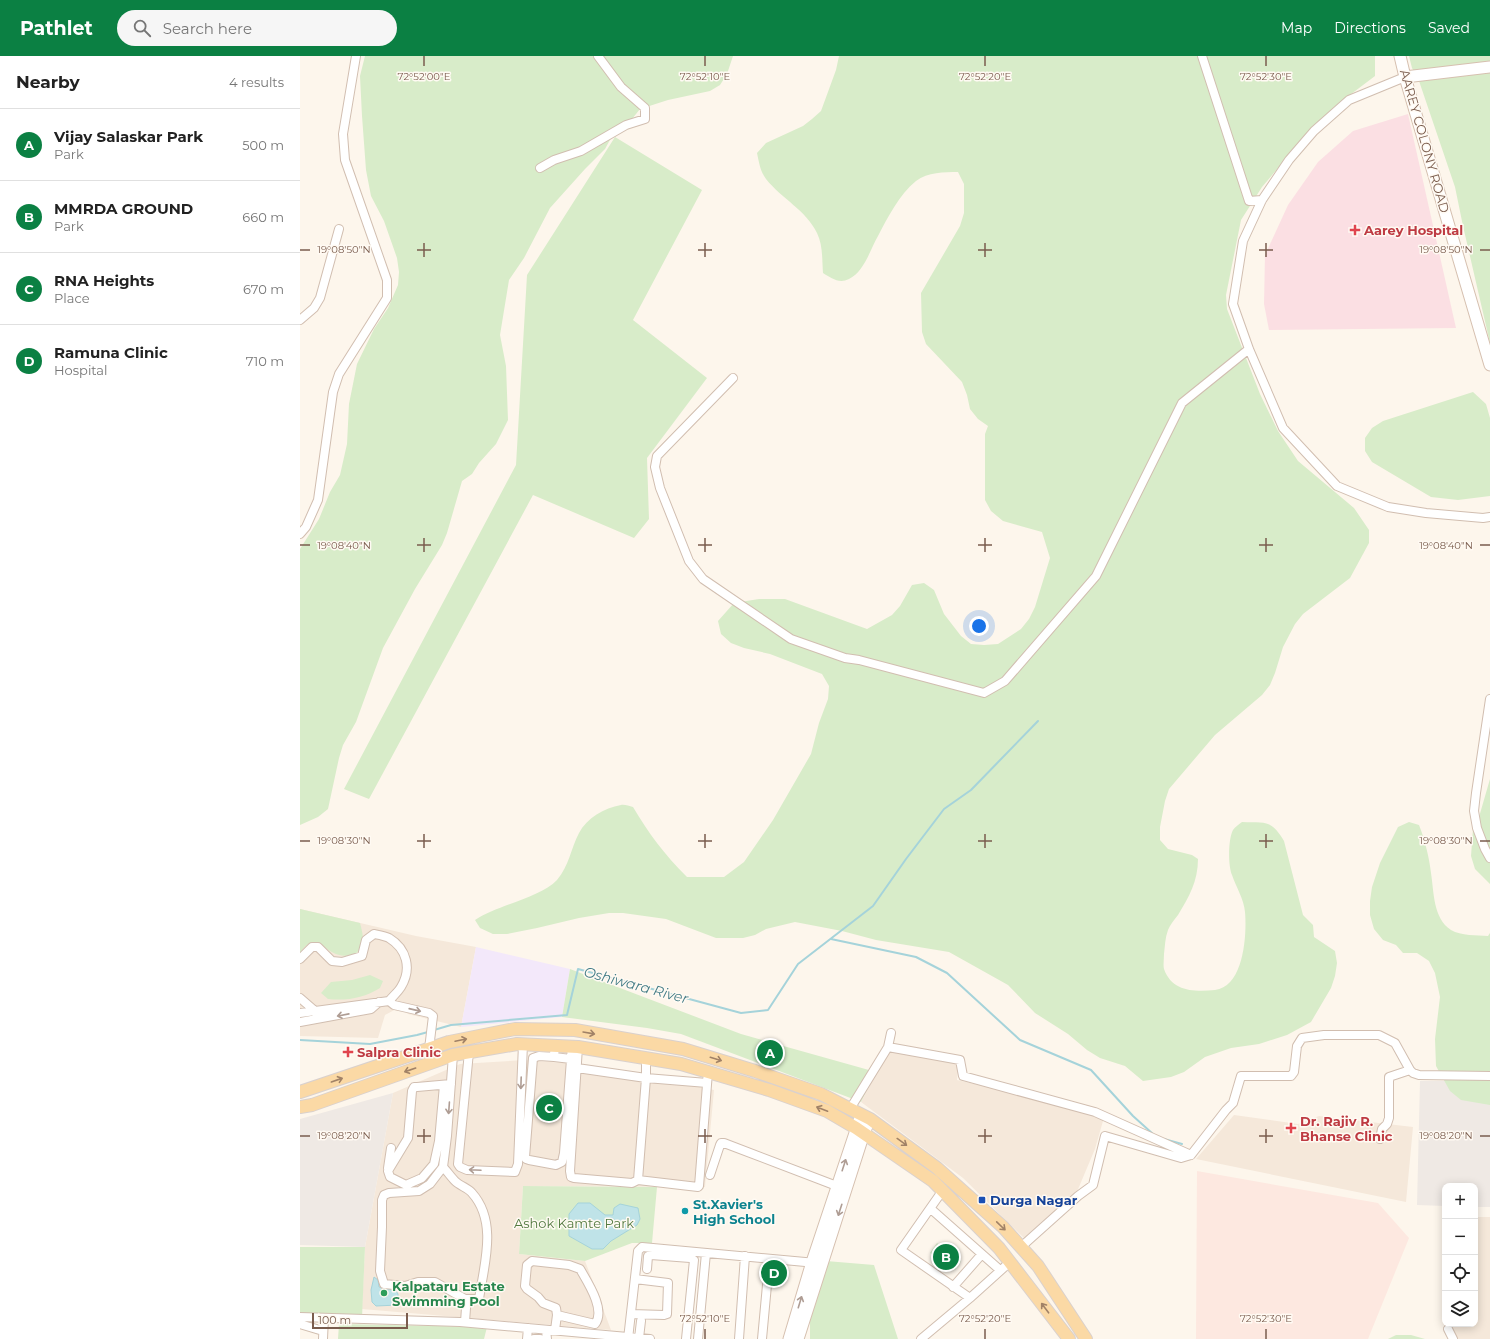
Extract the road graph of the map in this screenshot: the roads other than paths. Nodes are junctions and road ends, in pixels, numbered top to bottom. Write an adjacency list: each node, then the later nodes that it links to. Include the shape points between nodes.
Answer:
1 (356, 56): 15 (street, via 343,134 345,160 387,280 387,298 339,374 333,392 318,500 306,527)
2 (598, 56): 7 (street, via 621,88 645,108 645,119 626,125 581,151 554,160)
3 (1202, 56): 8 (street, via 1249,201)
4 (1400, 56): 6 (main road, AAREY COLONY ROAD)
5 (1490, 67): 6 (main road)
6 (1405, 77): 8 (street, via 1349,100 1314,131 1288,160); 12 (main road, AAREY COLONY ROAD)
7 (540, 168)
8 (1262, 200): 11 (street, via 1243,241 1232,304)
9 (339, 228): 10 (street, via 320,298 314,308)
10 (300, 320)
11 (1249, 349): 13 (street, via 1182,403 1096,576 1005,681 984,693 845,658 792,639 703,579 689,561 679,538 655,467 657,456); 14 (street, via 1283,428 1337,486 1388,507 1426,513)
12 (1490, 365)
13 (733, 378)
14 (1490, 517)
15 (300, 534)
16 (1490, 699): 17 (street, via 1474,811 1477,828)
17 (1490, 858)
18 (300, 959): 20 (street, via 312,947 318,947 332,961 342,962 362,956 366,940 374,934 388,938 398,945 406,957)
19 (402, 968): 20 (street)
20 (405, 977): 22 (street)
21 (300, 998): 24 (street)
22 (389, 1001): 23 (street); 32 (street, one-way to 32, via 394,1005 431,1014 433,1017)
23 (379, 1002): 24 (street); 26 (street, one-way to 26, via 371,1009)
24 (315, 1011): 25 (street); 26 (street)
25 (300, 1013)
26 (317, 1020): 27 (street)
27 (300, 1022)
28 (892, 1033): 31 (street)
29 (523, 1044): 33 (main road); 34 (main road); 34 (street, one-way to 34, via 518,1164 515,1172 467,1170 460,1168 458,1164)
30 (575, 1046): 33 (main road); 36 (main road); 37 (street); 38 (street)
31 (888, 1047): 46 (street); 51 (street, via 960,1060 963,1076 1095,1112)
32 (429, 1049): 44 (main road, one-way to 32); 46 (main road, one-way to 46, via 449,1042 514,1029 575,1030 683,1049 821,1094)
33 (554, 1051): 37 (street); 37 (street, via 533,1058 526,1159 556,1165 562,1162)
34 (469, 1052): 35 (main road)
35 (453, 1055): 43 (street); 45 (main road, one-way to 45)
36 (646, 1058): 41 (street); 42 (main road, via 681,1064)
37 (571, 1059)
38 (577, 1068): 41 (street); 55 (street, via 571,1176 632,1183)
39 (1410, 1070): 40 (street, via 1419,1075); 49 (street, via 1389,1077 1389,1118 1382,1129); 51 (street, via 1395,1043 1379,1035 1324,1035 1302,1038 1297,1046 1294,1072 1291,1076 1241,1076 1233,1103)
40 (1490, 1076)
41 (646, 1078): 42 (street); 55 (street)
42 (708, 1078): 48 (main road, one-way to 42, via 827,1111 769,1090); 55 (street, via 699,1186)
43 (448, 1085): 52 (street, one-way to 52, via 447,1136); 53 (street, via 413,1089 408,1138); 53 (street, via 434,1164 422,1178 408,1185 390,1177)
44 (300, 1092)
45 (300, 1107)
46 (850, 1109): 47 (main road)
47 (866, 1117): 48 (main road); 59 (main road, one-way to 59, via 937,1168 1003,1227)
48 (860, 1130): 56 (main road); 57 (main road)
49 (1380, 1139)
50 (391, 1148): 53 (street)
51 (1191, 1154): 59 (street, via 1181,1158 1104,1136 1093,1185)
52 (443, 1167): 71 (street, via 472,1193 484,1210 488,1226 479,1299); 71 (street, via 430,1184 419,1191 384,1195 380,1271 384,1284 405,1286 418,1282 435,1282)
53 (388, 1171)
54 (710, 1175): 56 (street, via 720,1145 724,1142)
55 (638, 1180)
56 (842, 1188): 64 (main road)
57 (943, 1190): 58 (street); 63 (main road)
58 (931, 1209): 61 (street); 69 (street, via 901,1250)
59 (1021, 1247): 99 (main road, via 1038,1266)
60 (706, 1252): 62 (street); 67 (street, via 642,1247 638,1251); 92 (street)
61 (982, 1254): 66 (street); 69 (street)
62 (746, 1256): 64 (street); 93 (street)
63 (1010, 1262): 66 (street); 98 (main road, one-way to 63)
64 (817, 1263): 95 (main road, one-way to 64); 96 (main road)
65 (647, 1269): 91 (street, via 648,1256 651,1255 694,1260)
66 (1000, 1270): 70 (street)
67 (635, 1279): 72 (street); 72 (street, via 668,1283 667,1314)
68 (767, 1285): 94 (street)
69 (953, 1286): 70 (street)
70 (970, 1298): 97 (street)
71 (465, 1299): 77 (street)
72 (631, 1314): 84 (street)
73 (557, 1315): 73 (street, via 556,1308 543,1303 525,1286 527,1265 532,1261 580,1269 589,1285 597,1304 598,1320 595,1324); 82 (street)
74 (300, 1317): 75 (street)
75 (324, 1318): 77 (street); 83 (street)
76 (641, 1321): 85 (street)
77 (465, 1322): 79 (street)
78 (300, 1324): 83 (street)
79 (528, 1328): 81 (street); 86 (street)
80 (1448, 1329): 100 (street)
81 (546, 1330): 82 (street); 89 (street)
82 (556, 1330): 84 (street)
83 (323, 1335)
84 (628, 1338): 85 (street)
85 (639, 1338): 90 (street)
86 (527, 1339)
87 (534, 1339): 88 (street)
88 (540, 1339)
89 (548, 1339)
90 (650, 1339)
91 (686, 1339)
92 (698, 1339)
93 (739, 1339)
94 (762, 1339)
95 (789, 1339)
96 (798, 1339)
97 (921, 1339)
98 (1069, 1339)
99 (1086, 1339)
100 (1453, 1339)

